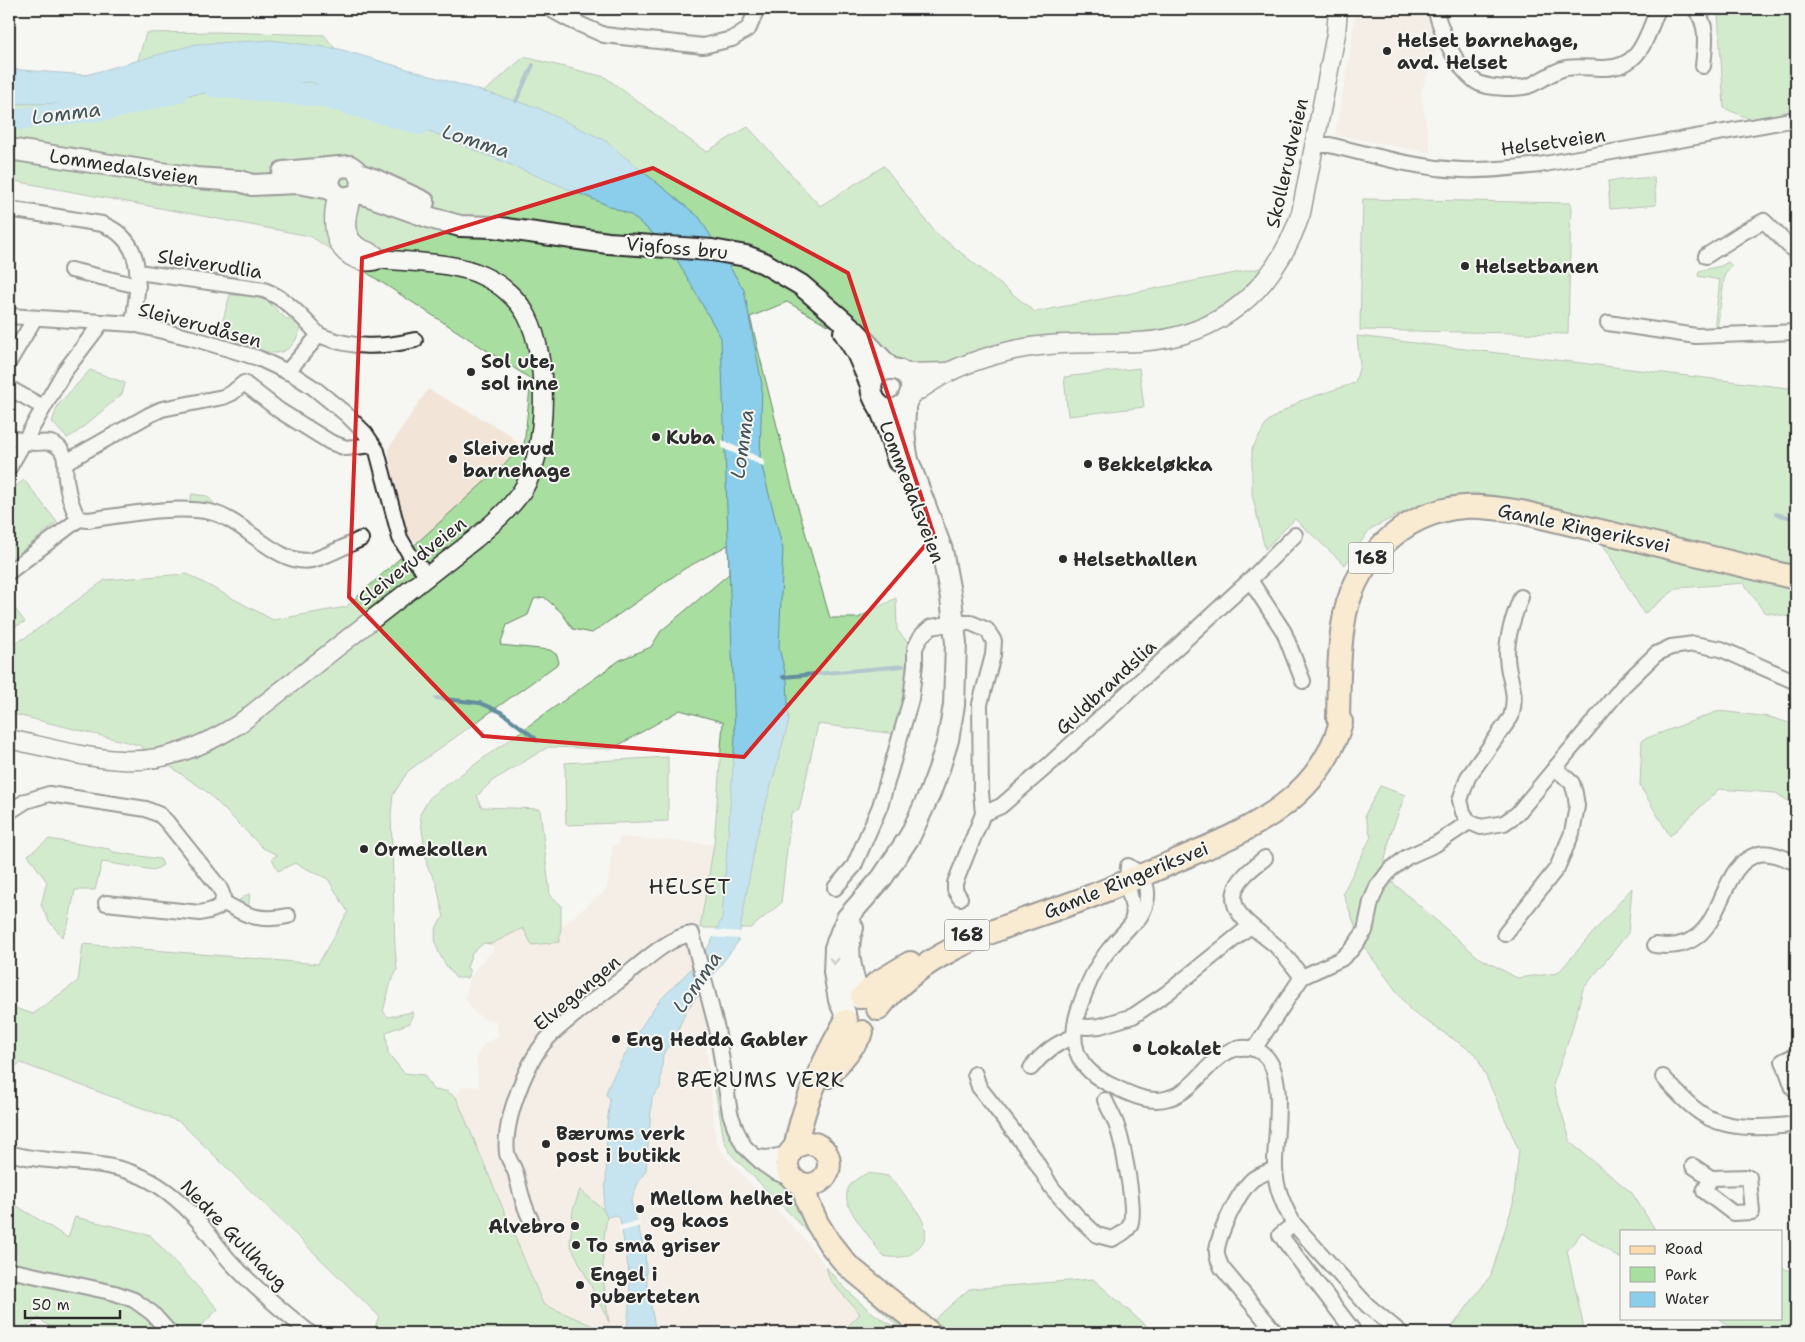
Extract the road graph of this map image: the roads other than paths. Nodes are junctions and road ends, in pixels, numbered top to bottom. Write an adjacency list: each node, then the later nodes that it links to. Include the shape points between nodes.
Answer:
1 (550, 9): 2 (street, via 604,35 703,46 732,39 749,28)
2 (755, 9)
3 (1338, 9): 9 (street, Skollerudveien)
4 (1435, 9): 5 (street, via 1445,41 1466,72 1476,82 1510,88 1527,87 1567,68 1623,66 1638,53)
5 (1658, 9)
6 (1694, 9): 7 (street, via 1704,26)
7 (1703, 66)
8 (1796, 119): 9 (street, Helsetveien, via 1502,169 1423,166 1330,145)
9 (1314, 145): 31 (street, Skollerudveien, via 1301,213 1284,255 1248,298 1221,318 1199,329 1167,338 1035,346 997,354)
10 (9, 149): 11 (main road, Lommedalsveien, via 196,178)
11 (240, 181): 12 (main road, Lommedalsveien, via 252,186 297,183); 12 (main road, Lommedalsveien, via 259,174 336,168 329,180)
12 (348, 190): 14 (main road, Lommedalsveien, via 460,226 494,227); 46 (street, Sleiverudveien, via 333,220 336,238 349,255 368,262 379,259 464,269 483,276 514,298 527,316 540,362 541,437 524,486 498,519)
13 (9, 209): 18 (street, Sleiverudlia, via 80,219 109,227 122,236 134,253)
14 (608, 242): 19 (main road, Vigfoss bru, via 712,250 746,256 785,274)
15 (1796, 253): 16 (street, via 1764,222)
16 (1706, 256)
17 (71, 270): 18 (street)
18 (138, 279): 24 (street, Sleiverudlia); 26 (street, Sleiverudlia, via 264,290 277,295)
19 (830, 309): 29 (main road); 32 (main road, via 857,353)
20 (9, 316): 21 (street, Sleiverudåsen)
21 (35, 318): 22 (street, Sleiverudåsen); 28 (street)
22 (102, 322): 24 (street, Sleiverudåsen); 36 (street, via 64,372)
23 (1608, 323): 25 (street, via 1696,336)
24 (133, 324): 30 (street, Sleiverudåsen, via 230,349)
25 (1796, 332)
26 (319, 335): 27 (street, via 336,342 368,347 392,346); 30 (street)
27 (415, 340)
28 (9, 362)
29 (898, 371): 31 (street, Skollerudveien); 32 (main road, via 886,369 874,377); 34 (main road, via 908,378 911,386)
30 (287, 372): 39 (street, Sleiverudåsen, via 314,388 346,414)
31 (949, 372): 34 (street, Skollerudveien)
32 (871, 385): 35 (main road, via 872,397)
33 (9, 388): 36 (street)
34 (908, 399): 35 (main road, via 894,409); 48 (main road, Lommedalsveien, via 904,433 908,460 942,550)
35 (878, 404): 48 (main road, Lommedalsveien, via 919,520)
36 (43, 407): 38 (street)
37 (9, 437): 38 (street)
38 (24, 441): 40 (street, via 56,445); 41 (street)
39 (373, 445): 40 (street, via 346,448 330,442 280,411 244,383 223,397 162,409); 46 (street, Sleiverudåsen, via 400,538)
40 (66, 462): 42 (street, via 65,477 70,499)
41 (9, 468)
42 (80, 519): 44 (street, via 176,510 212,512 276,550 302,560 312,560); 45 (street)
43 (1295, 535): 49 (street, Guldbrandslia)
44 (362, 539)
45 (9, 572)
46 (428, 576): 54 (street, Sleiverudveien, via 239,724 196,748 167,756 122,760)
47 (1796, 578): 61 (main road, Gamle Ringeriksvei / 168, via 1496,508 1463,507 1418,519 1388,538 1358,576 1343,625 1338,718 1333,721 1315,760 1300,779 1280,796)
48 (947, 580): 51 (main road, Lommedalsveien)
49 (1250, 580): 52 (street, via 1284,632); 57 (street, Guldbrandslia, via 1052,762 1001,806)
50 (1520, 597): 58 (street, via 1508,636 1507,657 1514,706 1511,717 1468,777 1462,791 1460,800)
51 (954, 623): 57 (street, via 971,623 987,630 994,641 980,704); 62 (street, via 931,628 921,636 916,648 911,699 880,806 854,866); 71 (main road, Lommedalsveien, via 954,704 939,769 910,836 862,903 851,934 850,967)
52 (1303, 681)
53 (1796, 682): 55 (street, via 1720,649 1694,644 1671,647 1656,654 1635,673)
54 (9, 739)
55 (1555, 768): 58 (street, via 1517,814 1504,823 1480,827); 68 (street, via 1572,783 1575,793 1577,806 1572,832 1557,868)
56 (9, 812): 64 (street, via 26,801 49,794 155,812 167,822 219,887)
57 (983, 814): 63 (street, via 955,883)
58 (1469, 822): 70 (street, via 1390,870 1377,887 1365,930 1352,949 1341,959)
59 (1265, 858): 67 (street, via 1235,890 1238,910)
60 (1796, 863): 69 (street, via 1760,854 1746,861 1734,874 1707,927 1686,944)
61 (1132, 875): 71 (main road, Gamle Ringeriksvei / 168, via 943,955 888,996); 72 (street, via 1134,913 1131,925 1096,966 1079,1007)
62 (835, 888)
63 (960, 898)
64 (223, 902): 65 (street, via 211,911 200,913); 66 (street, via 255,917)
65 (106, 903)
66 (288, 916)
67 (1250, 926): 70 (street, via 1277,947); 72 (street, via 1133,1016)
68 (1505, 934)
69 (1655, 945)
70 (1302, 977): 73 (street)
71 (859, 1012): 82 (main road, 168, via 821,1067 811,1090 797,1134)
72 (1074, 1032): 73 (street, via 1077,1052 1084,1066 1108,1084 1142,1099 1169,1099 1195,1082 1219,1056 1232,1049); 75 (street, via 1041,1055)
73 (1254, 1049): 86 (street, via 1262,1052 1274,1069 1278,1106)
74 (1796, 1055): 76 (street, via 1783,1061)
75 (1030, 1068)
76 (1791, 1069): 79 (street)
77 (975, 1074): 80 (street, via 979,1087 1032,1155 1052,1188 1097,1235 1112,1239 1123,1234 1130,1225 1131,1204 1121,1142)
78 (1663, 1077): 81 (street, via 1697,1110 1720,1122 1762,1128)
79 (1793, 1088)
80 (1105, 1100)
81 (1796, 1124)
82 (800, 1148): 84 (street, via 767,1158); 87 (main road, 168, via 822,1148 828,1156); 89 (main road, 168, via 787,1164 789,1174)
83 (9, 1153): 95 (street, Nedre Gullhaug, via 89,1163 132,1173 150,1182 183,1206 250,1282)
84 (756, 1156): 89 (street, via 772,1172); 90 (street, Elvegangen, via 744,1146 730,1113 721,1050 707,990 692,934 685,935 669,943 587,1005 550,1036 536,1054 515,1100 507,1131 507,1155)
85 (1693, 1166): 88 (street)
86 (1275, 1169): 91 (street, via 1285,1209); 97 (street, via 1255,1178 1244,1189 1228,1217 1217,1256 1222,1268)
87 (827, 1173): 89 (main road, via 817,1183); 93 (main road, 168, via 824,1214 835,1238)
88 (1712, 1178)
89 (799, 1183): 93 (main road, 168, via 823,1233 846,1265)
90 (531, 1220)
91 (1294, 1224): 98 (street, via 1280,1235 1352,1328); 99 (street, via 1367,1305)
92 (9, 1270): 94 (street, via 134,1300 152,1313)
93 (861, 1276): 96 (main road, 168)
94 (170, 1333)
95 (310, 1333)
96 (930, 1333)
97 (1276, 1333)
98 (1352, 1333)
99 (1401, 1333)

